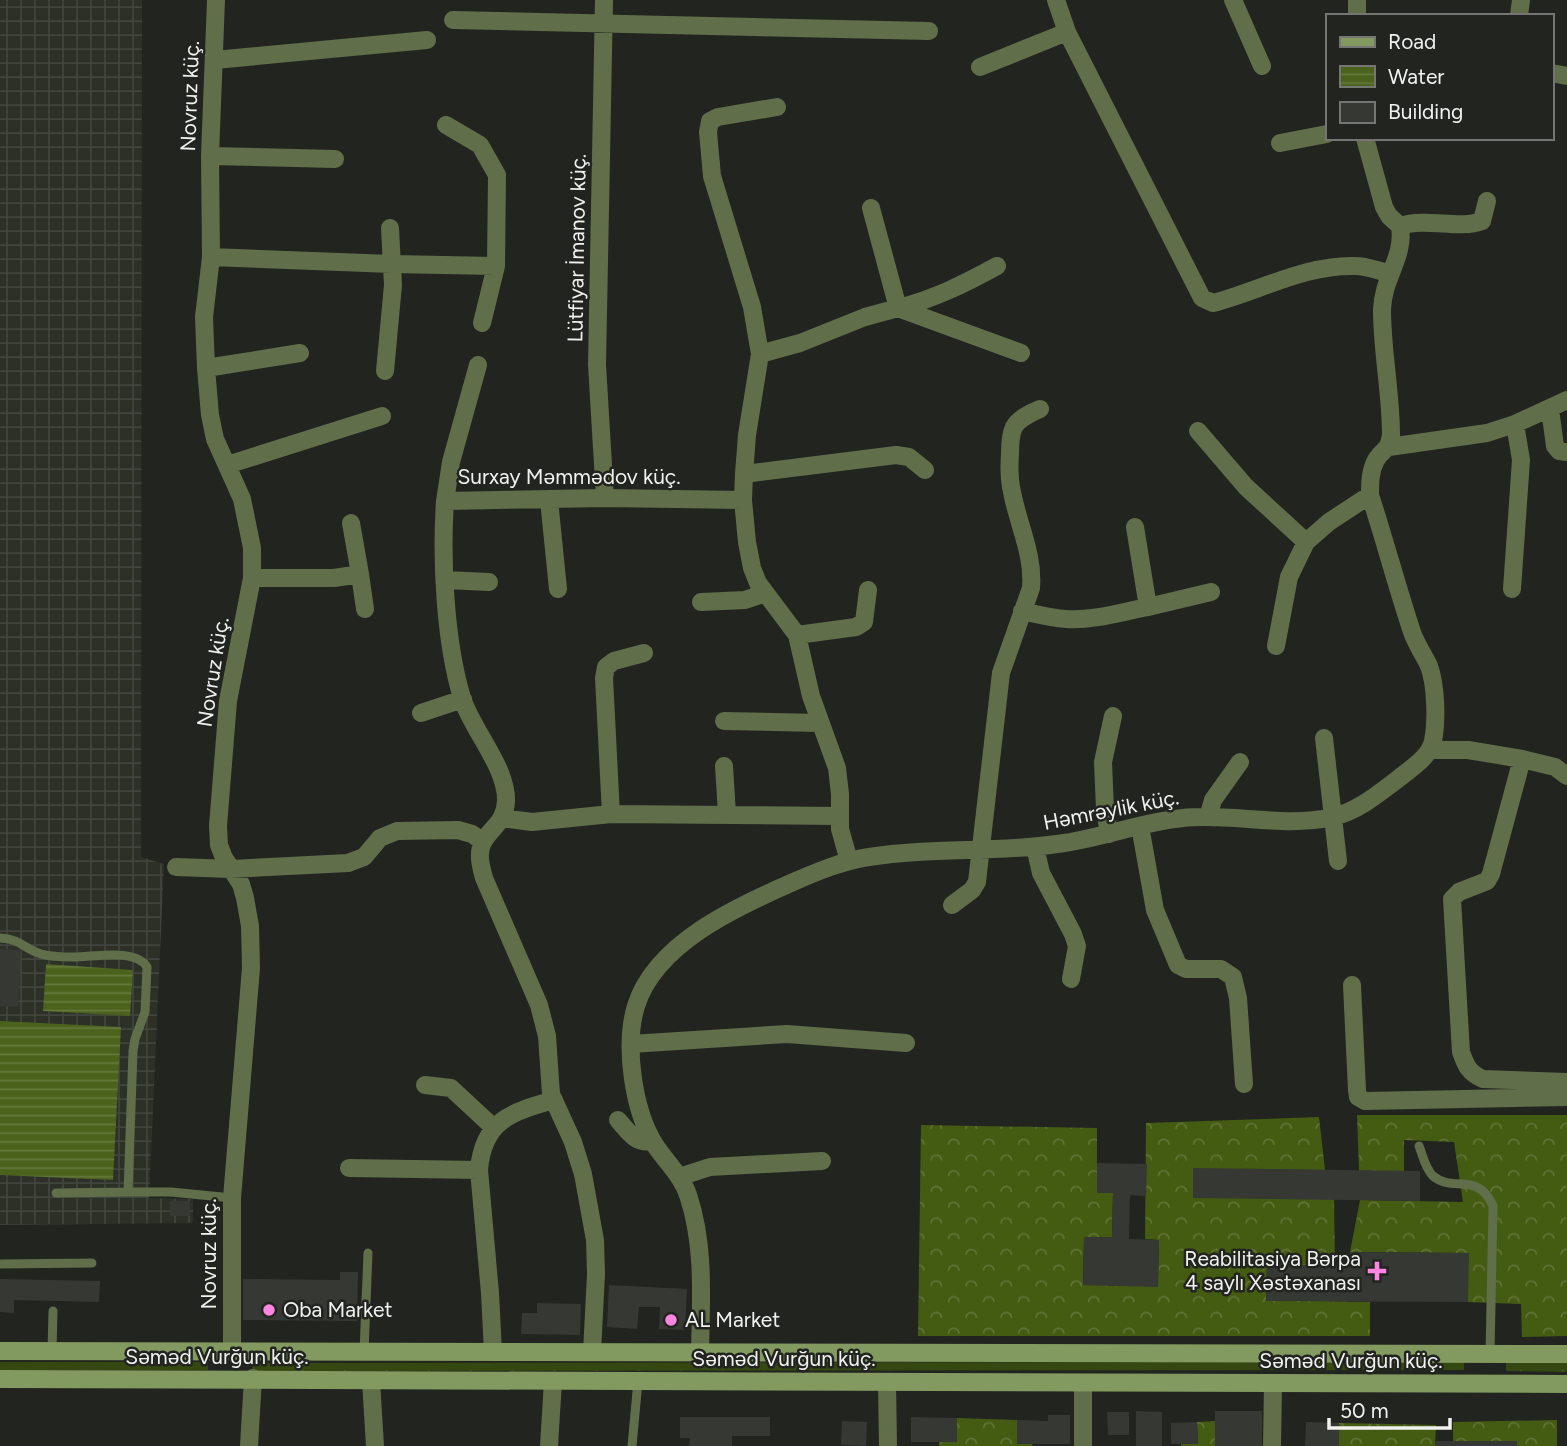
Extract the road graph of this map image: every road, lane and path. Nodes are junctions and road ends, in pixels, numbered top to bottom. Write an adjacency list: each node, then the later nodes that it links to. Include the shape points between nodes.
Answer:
1 (216, 0): 10 (street, Novruz küç.)
2 (604, 0): 6 (street, Lütfiyar İmanov küç.)
3 (1056, 0): 8 (street)
4 (1233, 0): 11 (street)
5 (453, 20): 6 (street)
6 (603, 25): 7 (street); 49 (street, Lütfiyar İmanov küç., via 597,365)
7 (929, 30)
8 (1067, 32): 12 (street); 28 (street, via 1202,298 1213,303 1332,268 1357,266)
9 (427, 40): 10 (street)
10 (215, 60): 18 (street, Novruz küç.)
11 (1262, 66)
12 (980, 68)
13 (777, 107): 33 (street, via 718,117 710,121 708,132 712,176 752,306)
14 (446, 125): 26 (street, via 480,145 497,175)
15 (1326, 134): 17 (street)
16 (1366, 140): 22 (street, via 1384,207)
17 (1280, 143)
18 (210, 156): 19 (street); 24 (street, Novruz küç.)
19 (335, 159)
20 (1487, 201): 22 (street, via 1482,221 1473,225 1430,221)
21 (871, 208): 29 (street)
22 (1399, 226): 28 (street, via 1402,240)
23 (390, 228): 25 (street)
24 (211, 257): 25 (street); 35 (street, Novruz küç., via 204,317)
25 (392, 264): 26 (street); 36 (street)
26 (496, 266): 30 (street)
27 (997, 266): 29 (street, via 950,292)
28 (1389, 273): 43 (street, via 1382,310)
29 (898, 309): 32 (street); 33 (street)
30 (482, 323)
31 (300, 353): 35 (street)
32 (1021, 353)
33 (760, 354): 47 (street)
34 (478, 365): 52 (street, via 451,461)
35 (206, 368): 45 (street, Novruz küç., via 215,439)
36 (385, 371)
37 (1567, 400): 39 (street)
38 (1040, 409): 68 (street, via 1022,418 1010,442 1012,493 1032,575)
39 (1550, 409): 41 (street); 44 (street, via 1555,446)
40 (382, 416): 45 (street)
41 (1515, 424): 43 (street); 61 (street, via 1521,460)
42 (1198, 431): 55 (street, via 1246,487)
43 (1389, 447): 48 (street, via 1371,472)
44 (1567, 452)
45 (227, 465): 57 (street, Novruz küç., via 249,525)
46 (925, 470): 47 (street, via 909,457 896,455)
47 (744, 474): 51 (street)
48 (1370, 495): 55 (street); 78 (street, via 1413,636 1434,684)
49 (605, 498): 50 (street, Surxay Məmmədov küç.); 51 (street, Surxay Məmmədov küç.)
50 (549, 500): 52 (street, Surxay Məmmədov küç.); 60 (street)
51 (743, 500): 64 (street, via 752,568)
52 (445, 501): 58 (street, Surxay Məmmədov küç.)
53 (351, 523): 56 (street)
54 (1135, 527): 66 (street)
55 (1306, 542): 70 (street, via 1289,577)
56 (360, 574): 57 (street); 67 (street)
57 (252, 578): 97 (street, Novruz küç., via 228,701 218,826 219,845)
58 (445, 580): 59 (street); 72 (street, Surxay Məmmədov küç., via 454,663)
59 (489, 582)
60 (558, 589)
61 (1512, 589)
62 (868, 590): 69 (street, via 864,622)
63 (1211, 592): 66 (street)
64 (765, 593): 65 (street, via 745,600); 69 (street)
65 (701, 602)
66 (1148, 607): 68 (street, via 1065,620)
67 (365, 608)
68 (1022, 611): 93 (street, via 1001,673)
69 (797, 635): 76 (street)
70 (1276, 646)
71 (644, 653): 83 (street, via 606,667)
72 (463, 699): 73 (street); 88 (street, Surxay Məmmədov küç., via 502,779 506,800)
73 (421, 713)
74 (1113, 716): 90 (street, via 1103,762)
75 (724, 721): 76 (street)
76 (820, 723): 85 (street, via 837,768)
77 (1324, 738): 87 (street)
78 (1430, 750): 79 (street, via 1468,750); 87 (street, Həmrəylik küç., via 1369,800)
79 (1522, 759): 82 (street, via 1555,767); 104 (street, via 1491,874 1487,881 1459,892 1452,900 1461,1052 1472,1074 1483,1079)
80 (1240, 762): 86 (street, via 1213,800)
81 (724, 766): 84 (street)
82 (1567, 776)
83 (611, 814): 84 (street); 88 (street, via 532,822)
84 (727, 814): 85 (street)
85 (839, 816): 94 (street)
86 (1208, 817): 87 (street, Həmrəylik küç., via 1295,821); 89 (street, Həmrəylik küç.)
87 (1334, 817): 95 (street)
88 (502, 818): 91 (street)
89 (1140, 826): 90 (street, Həmrəylik küç.); 105 (street, via 1155,910 1178,965 1221,969 1233,977)
90 (1109, 834): 92 (street, Həmrəylik küç.)
91 (483, 842): 97 (street, via 458,830 397,831 380,838 364,857 348,863); 108 (street, via 484,878 539,1004)
92 (1035, 847): 93 (street, Həmrəylik küç.); 100 (street, via 1041,873 1077,946)
93 (980, 851): 94 (street, Həmrəylik küç.); 98 (street, via 977,882)
94 (849, 861): 102 (street, Həmrəylik küç., via 758,898 687,941 645,986 637,1002)
95 (1338, 861)
96 (176, 867): 97 (street)
97 (231, 870): 119 (street, Novruz küç., via 245,898 251,968)
98 (952, 905)
99 (0, 938): 117 (lane, via 54,956 133,956 147,967 145,1012 133,1051)
100 (1071, 979)
101 (1352, 985): 107 (street, via 1357,1090 1365,1101)
102 (631, 1044): 103 (street, via 787,1034); 111 (street, Həmrəylik küç., via 636,1089)
103 (906, 1044)
104 (1567, 1082)
105 (1244, 1084)
106 (425, 1085): 110 (street, via 451,1088)
107 (1567, 1097)
108 (554, 1100): 110 (street, via 508,1115); 129 (street, via 573,1142 591,1211 596,1273)
109 (618, 1120): 111 (street, via 633,1138)
110 (493, 1127): 115 (street)
111 (652, 1140): 116 (street, Həmrəylik küç.)
112 (1419, 1146): 131 (lane, via 1438,1179 1479,1187 1493,1206)
113 (822, 1161): 116 (street, via 709,1167)
114 (349, 1167): 115 (street)
115 (479, 1170): 128 (street)
116 (679, 1177): 130 (street, Həmrəylik küç., via 687,1188 697,1235)
117 (128, 1192): 118 (lane); 119 (lane)
118 (57, 1193)
119 (232, 1198): 126 (street, Novruz küç.)
120 (368, 1253): 127 (lane)
121 (92, 1263): 122 (lane)
122 (0, 1264)
123 (53, 1311): 125 (lane)
124 (0, 1351): 125 (main road, Səməd Vurğun küç.)
125 (52, 1351): 126 (main road, Səməd Vurğun küç.)
126 (232, 1352): 127 (main road, Səməd Vurğun küç.); 134 (main road)
127 (365, 1352): 128 (main road, Səməd Vurğun küç.)
128 (492, 1352): 129 (main road, Səməd Vurğun küç.)
129 (592, 1352): 130 (main road, Səməd Vurğun küç.)
130 (700, 1352): 131 (main road, Səməd Vurğun küç.)
131 (1490, 1354): 132 (main road, Səməd Vurğun küç.); 141 (main road)
132 (1567, 1354)
133 (0, 1378): 134 (main road, Səməd Vurğun küç.)
134 (253, 1378): 135 (main road, Səməd Vurğun küç.); 143 (street)
135 (371, 1381): 136 (main road, Səməd Vurğun küç.); 144 (street)
136 (553, 1381): 137 (main road, Səməd Vurğun küç.); 145 (street)
137 (638, 1381): 138 (main road, Səməd Vurğun küç.); 146 (lane)
138 (887, 1382): 139 (main road, Səməd Vurğun küç.); 147 (street)
139 (1083, 1383): 140 (main road, Səməd Vurğun küç.); 148 (street)
140 (1273, 1384): 141 (main road, Səməd Vurğun küç.); 149 (street)
141 (1490, 1384): 142 (main road, Səməd Vurğun küç.)
142 (1567, 1384)
143 (249, 1446)
144 (375, 1446)
145 (549, 1446)
146 (632, 1446)
147 (888, 1446)
148 (1083, 1446)
149 (1272, 1446)

